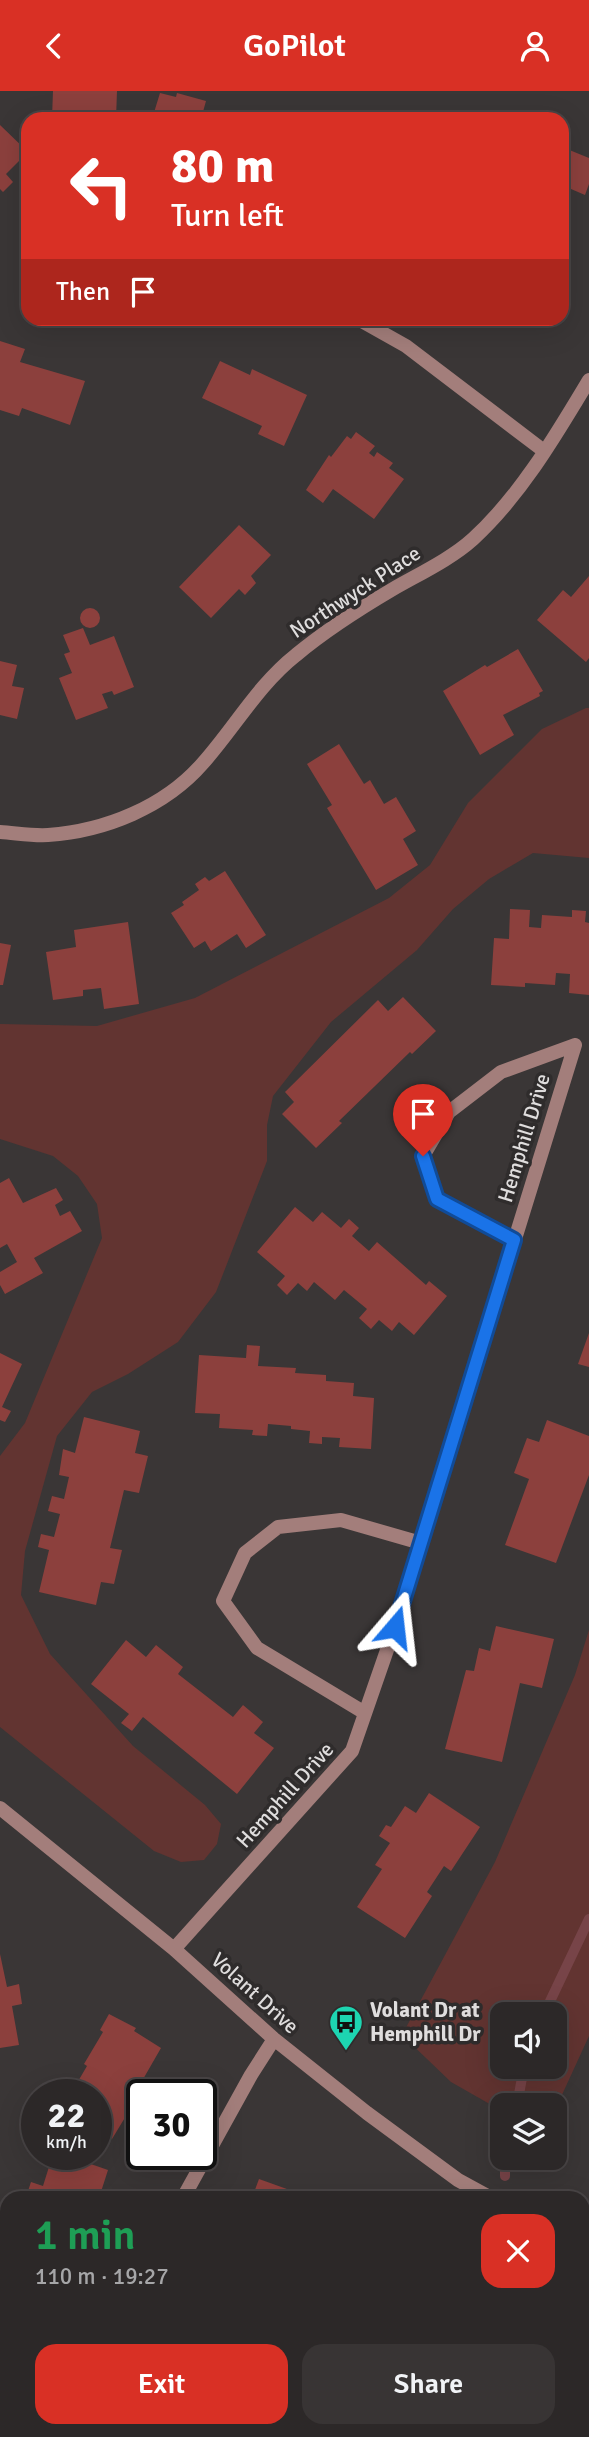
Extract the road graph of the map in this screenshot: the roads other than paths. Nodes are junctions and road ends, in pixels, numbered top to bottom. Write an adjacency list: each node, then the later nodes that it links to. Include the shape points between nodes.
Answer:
1 (370, 326): 3 (street, via 406,346)
2 (589, 380): 3 (street, Northwyck Place)
3 (544, 451): 4 (street, Northwyck Place, via 472,540 360,609 291,659 179,787 144,809 81,831 44,835)
4 (0, 832)
5 (514, 1240): 5 (street, Hemphill Drive, via 575,1045 501,1072 449,1112 423,1156 437,1199); 6 (street, Hemphill Drive)
6 (421, 1543): 7 (street, Hemphill Drive); 7 (street, via 341,1520 278,1527 245,1553 223,1601 257,1648)
7 (365, 1713): 9 (street, Hemphill Drive, via 352,1751)
8 (0, 1808): 9 (street, Volant Drive)
9 (174, 1949): 10 (street, Volant Drive)
10 (274, 2039): 11 (street); 12 (street, Volant Drive, via 366,2113)
11 (187, 2191)
12 (479, 2191)

